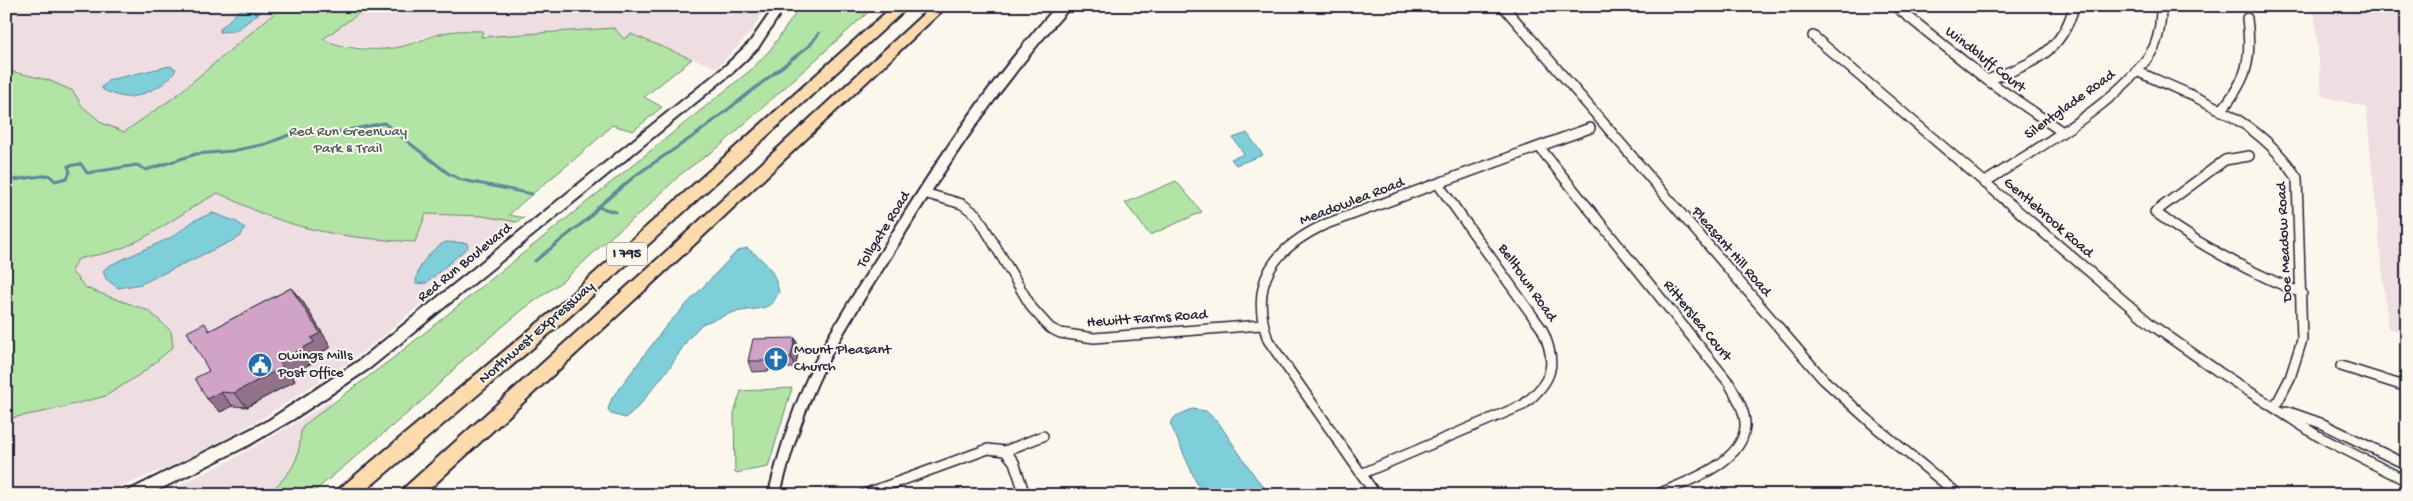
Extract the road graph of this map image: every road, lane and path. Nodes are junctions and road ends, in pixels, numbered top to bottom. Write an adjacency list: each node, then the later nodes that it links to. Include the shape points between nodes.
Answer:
1 (780, 6): 31 (main road, Red Run Boulevard, via 754,46 728,70 365,364 262,431)
2 (902, 6): 32 (highway, Northwest Expressway / I 795, via 562,312)
3 (940, 6): 33 (highway, I 795)
4 (1064, 6): 20 (street, Tollgate Road, via 981,105)
5 (1503, 6): 39 (street, Pleasant Hill Road, via 1823,379)
6 (1895, 6): 12 (street, Windbluff Court)
7 (2074, 6): 12 (street, via 2067,30 2056,45 2028,64)
8 (2161, 6): 11 (street, Silentglade Road, via 2158,36)
9 (2246, 18): 13 (street, via 2251,49 2246,75 2241,87)
10 (1813, 36): 18 (street, Gentlebrook Road)
11 (2136, 71): 13 (street, Doe Meadow Road); 15 (street, Silentglade Road, via 2104,101)
12 (1987, 80): 15 (street, Windbluff Court)
13 (2221, 111): 21 (street, Doe Meadow Road, via 2245,124 2276,148 2297,178)
14 (1590, 128): 16 (street, Meadowlea Road)
15 (2061, 131): 18 (street, Silentglade Road)
16 (1540, 148): 19 (street, Meadowlea Road); 38 (street, Ritterslea Court, via 1729,383 1743,409 1745,432 1727,460)
17 (2249, 156): 21 (street, via 2225,160 2155,212 2216,254)
18 (1984, 183): 25 (street, Gentlebrook Road, via 2152,325)
19 (1438, 184): 22 (street, Meadowlea Road, via 1326,224 1294,241 1270,266 1264,279 1260,293); 29 (street, Belltown Road, via 1542,329 1550,344 1552,368 1539,393 1522,405)
20 (924, 193): 22 (street, Hewitt Farms Road, via 962,204 977,215 1041,321 1060,332 1094,338); 34 (street, Tollgate Road, via 810,382 789,435)
21 (2302, 293): 25 (street, Doe Meadow Road, via 2303,323 2298,358)
22 (1261, 325): 29 (street, Meadowlea Road, via 1277,356)
23 (2341, 366): 24 (street)
24 (2407, 387)
25 (2275, 407): 28 (street, Gentlebrook Road, via 2324,424); 30 (street, Gentlebrook Road, via 2318,436)
26 (1043, 436): 27 (street)
27 (1005, 451): 35 (street, via 988,449); 36 (street, via 1014,462)
28 (2407, 465)
29 (1361, 474): 37 (street, Meadowlea Road)
30 (2407, 481)
31 (133, 495)
32 (346, 495)
33 (410, 495)
34 (774, 495)
35 (862, 495)
36 (1025, 495)
37 (1376, 495)
38 (1656, 495)
39 (1958, 495)

